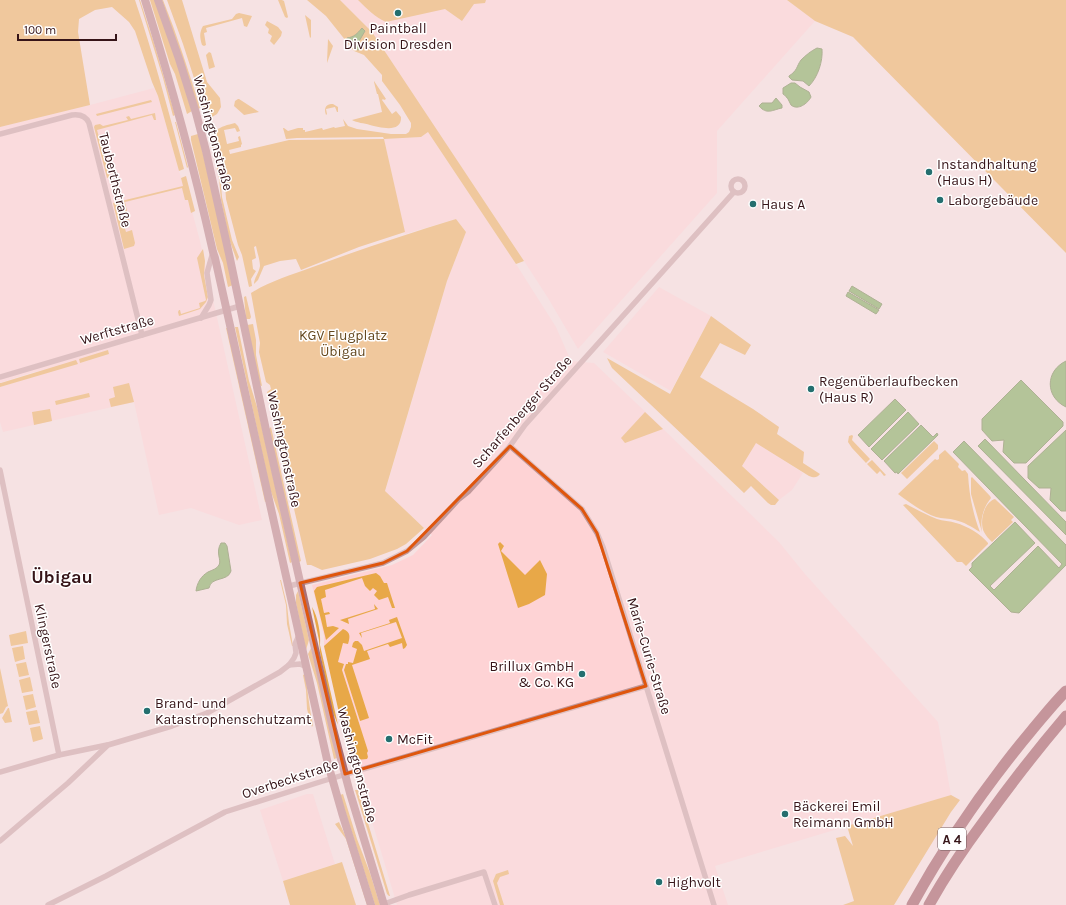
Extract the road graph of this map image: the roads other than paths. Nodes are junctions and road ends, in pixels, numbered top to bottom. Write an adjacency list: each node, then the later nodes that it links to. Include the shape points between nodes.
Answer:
1 (145, 0): 5 (main road, Washingtonstraße, via 179,113)
2 (158, 0): 6 (main road, Washingtonstraße, via 196,113)
3 (0, 134): 9 (street, Tauberthstraße, via 72,116 78,115 87,119)
4 (734, 192): 11 (street, Scharfenberger Straße)
5 (213, 252): 7 (main road, Washingtonstraße); 8 (street, Washingtonstraße, via 207,273 211,300)
6 (240, 306): 7 (street, Werftstraße); 13 (main road, Washingtonstraße)
7 (227, 310): 8 (street, Werftstraße); 14 (main road, Washingtonstraße)
8 (201, 318): 9 (street, Werftstraße)
9 (142, 336): 10 (street, Werftstraße)
10 (0, 377)
11 (510, 446): 13 (street, Scharfenberger Straße, via 424,537 407,551 383,564); 18 (street, Marie-Curie-Straße, via 582,509 597,533)
12 (0, 470): 22 (street, Klingerstraße)
13 (300, 583): 14 (street, Scharfenberger Straße); 24 (main road, Washingtonstraße)
14 (289, 586): 15 (main road, Washingtonstraße)
15 (300, 635): 16 (street, via 295,644 296,653); 17 (main road, Washingtonstraße)
16 (289, 665): 17 (street, via 300,664); 21 (street, via 207,713)
17 (307, 667): 25 (main road, Washingtonstraße)
18 (646, 686): 24 (street, Overbeckstraße); 31 (street, Marie-Curie-Straße)
19 (1066, 691): 32 (highway, A 4, via 996,776 945,850)
20 (1066, 716): 33 (highway, A 4, via 1009,786 945,877)
21 (108, 745): 22 (street); 26 (street)
22 (59, 756): 23 (street)
23 (0, 772)
24 (345, 774): 25 (street, Overbeckstraße); 29 (main road, Washingtonstraße)
25 (332, 778): 27 (street, Overbeckstraße, via 225,812); 28 (main road, Washingtonstraße)
26 (0, 841)
27 (48, 905)
28 (371, 905)
29 (384, 905): 30 (street, via 484,872)
30 (495, 905)
31 (714, 905)
32 (912, 905)
33 (929, 905)

